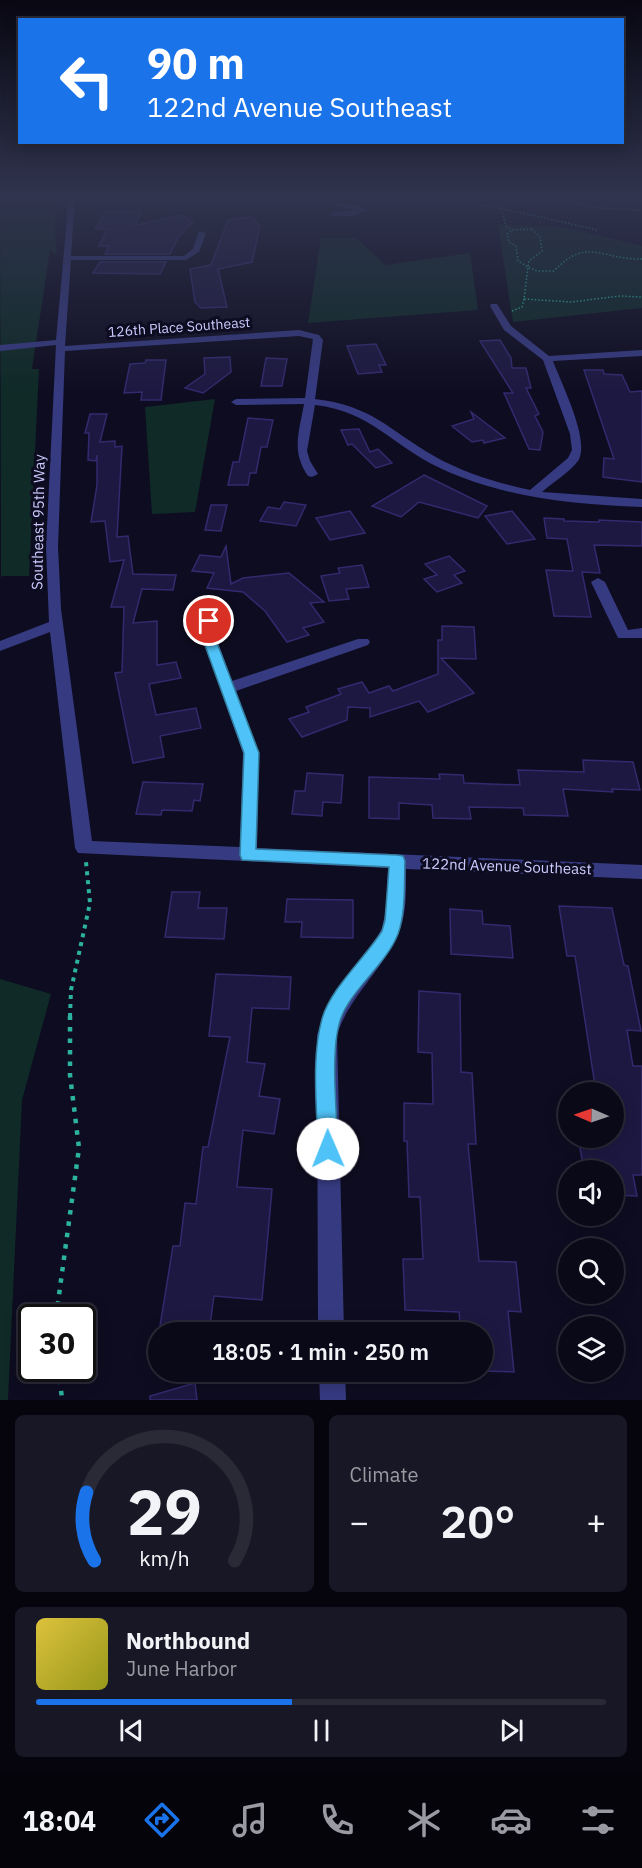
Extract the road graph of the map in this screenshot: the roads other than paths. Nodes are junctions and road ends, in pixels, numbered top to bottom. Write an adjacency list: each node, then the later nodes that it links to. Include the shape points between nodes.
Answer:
1 (68, 261): 3 (street, Southeast 95th Way)
2 (496, 310): 6 (street, via 513,334)
3 (61, 346): 4 (street, 126th Place Southeast); 8 (street, 126th Place Southeast, via 312,335 318,340); 14 (street, Southeast 95th Way, via 52,547)
4 (0, 348)
5 (642, 353): 6 (street)
6 (547, 359): 10 (street, via 575,434 577,450 573,460)
7 (236, 402): 8 (street)
8 (308, 403): 9 (street, via 302,451); 10 (street, via 354,410 442,465 478,480)
9 (312, 474)
10 (532, 494): 11 (street)
11 (642, 503)
12 (598, 582): 15 (street, via 623,634)
13 (209, 621): 18 (street, via 210,640)
14 (56, 624): 17 (street); 19 (street, Southeast 95th Way)
15 (642, 633)
16 (363, 642): 18 (street)
17 (0, 646)
18 (229, 688): 20 (street, via 251,753)
19 (84, 848): 20 (street, 122nd Avenue Southeast)
20 (248, 855): 21 (street, 122nd Avenue Southeast)
21 (397, 861): 22 (street, 122nd Avenue Southeast); 23 (street, via 389,934 342,999 327,1035)
22 (642, 872)
23 (332, 1322)
24 (332, 1382): 25 (street)
25 (333, 1400)

